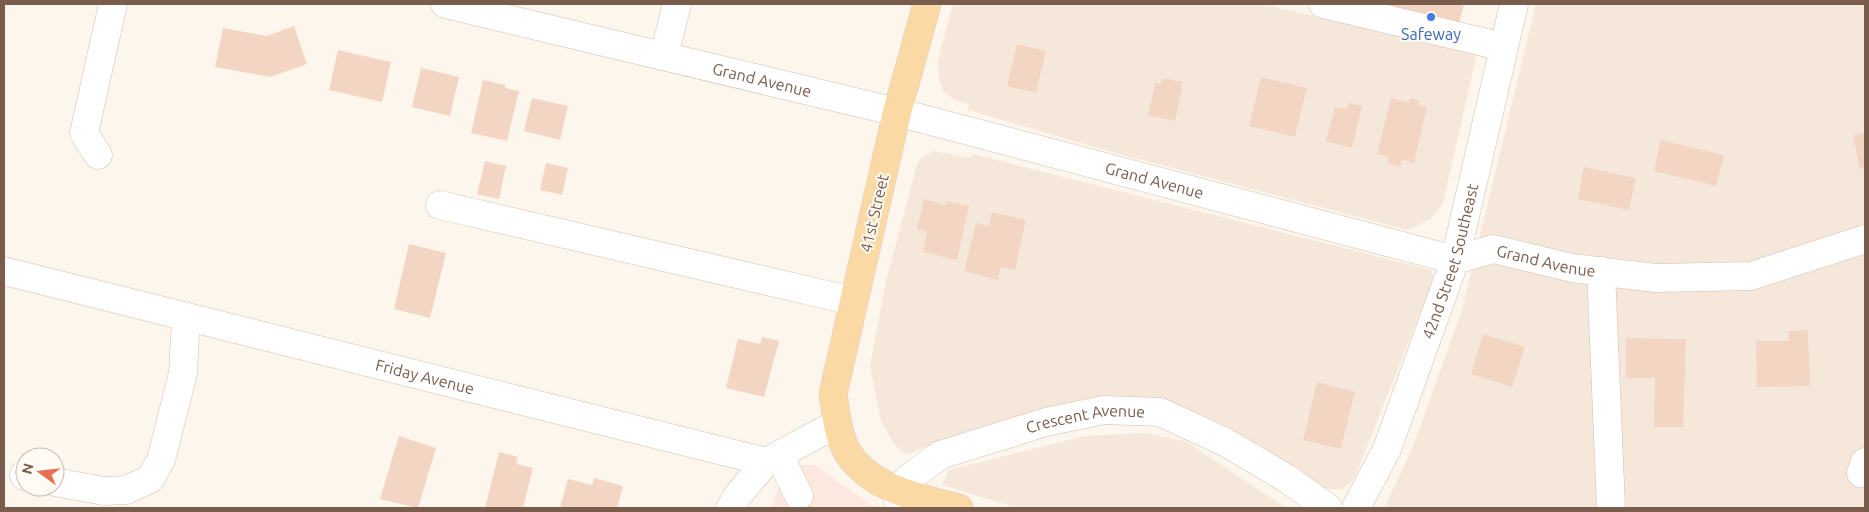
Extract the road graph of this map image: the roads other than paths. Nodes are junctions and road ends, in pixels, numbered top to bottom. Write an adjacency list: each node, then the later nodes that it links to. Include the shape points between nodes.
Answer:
1 (112, 4): 10 (street, via 84,133)
2 (446, 4): 8 (street, Grand Avenue)
3 (677, 4): 8 (street)
4 (927, 4): 9 (main road, 41st Street)
5 (1323, 4): 7 (street)
6 (1514, 4): 7 (street, 42nd Street Southeast)
7 (1504, 47): 13 (street, 42nd Street Southeast)
8 (664, 56): 9 (street, Grand Avenue)
9 (897, 112): 13 (street, Grand Avenue); 16 (main road, 41st Street)
10 (98, 155)
11 (440, 206): 16 (street)
12 (1865, 239): 15 (street, Grand Avenue, via 1751,276 1655,278)
13 (1455, 260): 15 (street, Grand Avenue, via 1493,249 1572,268); 26 (street, 42nd Street Southeast, via 1387,449)
14 (4, 271): 17 (street, Friday Avenue)
15 (1601, 271): 27 (street)
16 (853, 301): 18 (main road, 41st Street, via 833,394)
17 (186, 317): 19 (street, Friday Avenue); 20 (street, via 183,372 161,460 150,479 126,490 104,491)
18 (838, 423): 19 (street); 22 (main road, 41st Street, via 848,453)
19 (773, 459): 21 (street); 23 (street, via 738,495)
20 (65, 484)
21 (799, 496)
22 (897, 499): 24 (main road, 41st Street); 25 (street, Crescent Avenue, via 940,454 1046,422 1104,410 1160,412 1225,442 1286,478)
23 (730, 508)
24 (959, 508)
25 (1328, 508)
26 (1356, 508)
27 (1611, 508)

